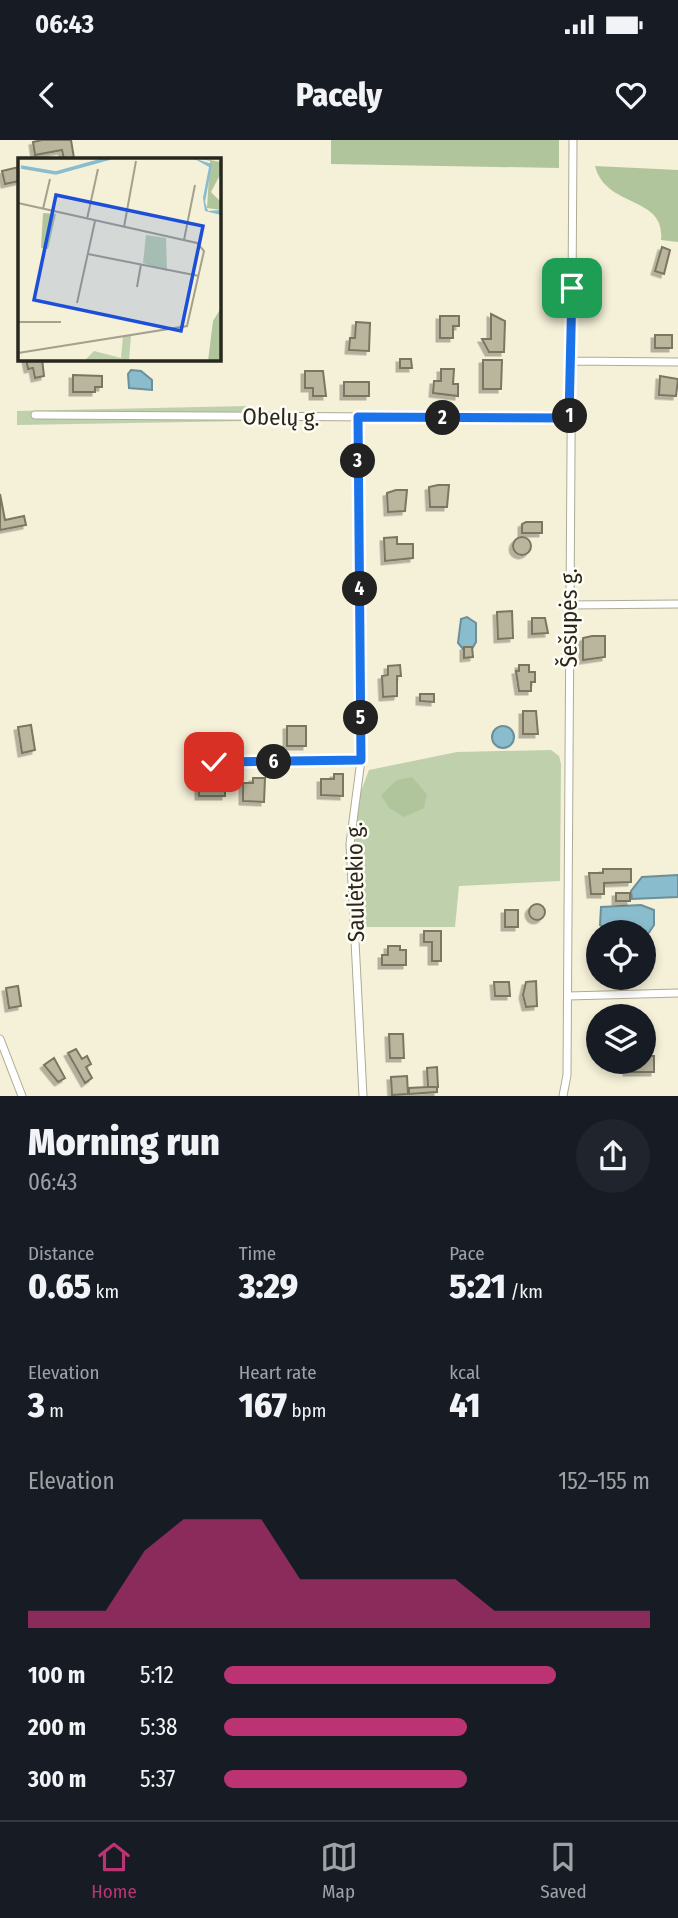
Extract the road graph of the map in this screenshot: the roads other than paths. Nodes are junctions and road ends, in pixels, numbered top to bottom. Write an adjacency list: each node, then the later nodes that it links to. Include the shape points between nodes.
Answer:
1 (573, 140): 2 (street, Šešupės g.)
2 (571, 361): 3 (street); 6 (street, Šešupės g.)
3 (678, 362)
4 (35, 415): 5 (street, Obelų g.)
5 (358, 417): 6 (street, Obelų g.); 9 (street, Saulėtekio g.)
6 (569, 418): 8 (street, Šešupės g.)
7 (678, 604): 8 (street)
8 (569, 605): 12 (street, Šešupės g.)
9 (361, 760): 10 (street); 15 (street, Saulėtekio g., via 350,844)
10 (214, 762)
11 (678, 993): 12 (street)
12 (568, 996): 16 (street, Šešupės g.)
13 (0, 1039): 14 (street)
14 (22, 1096)
15 (363, 1096)
16 (563, 1096)

